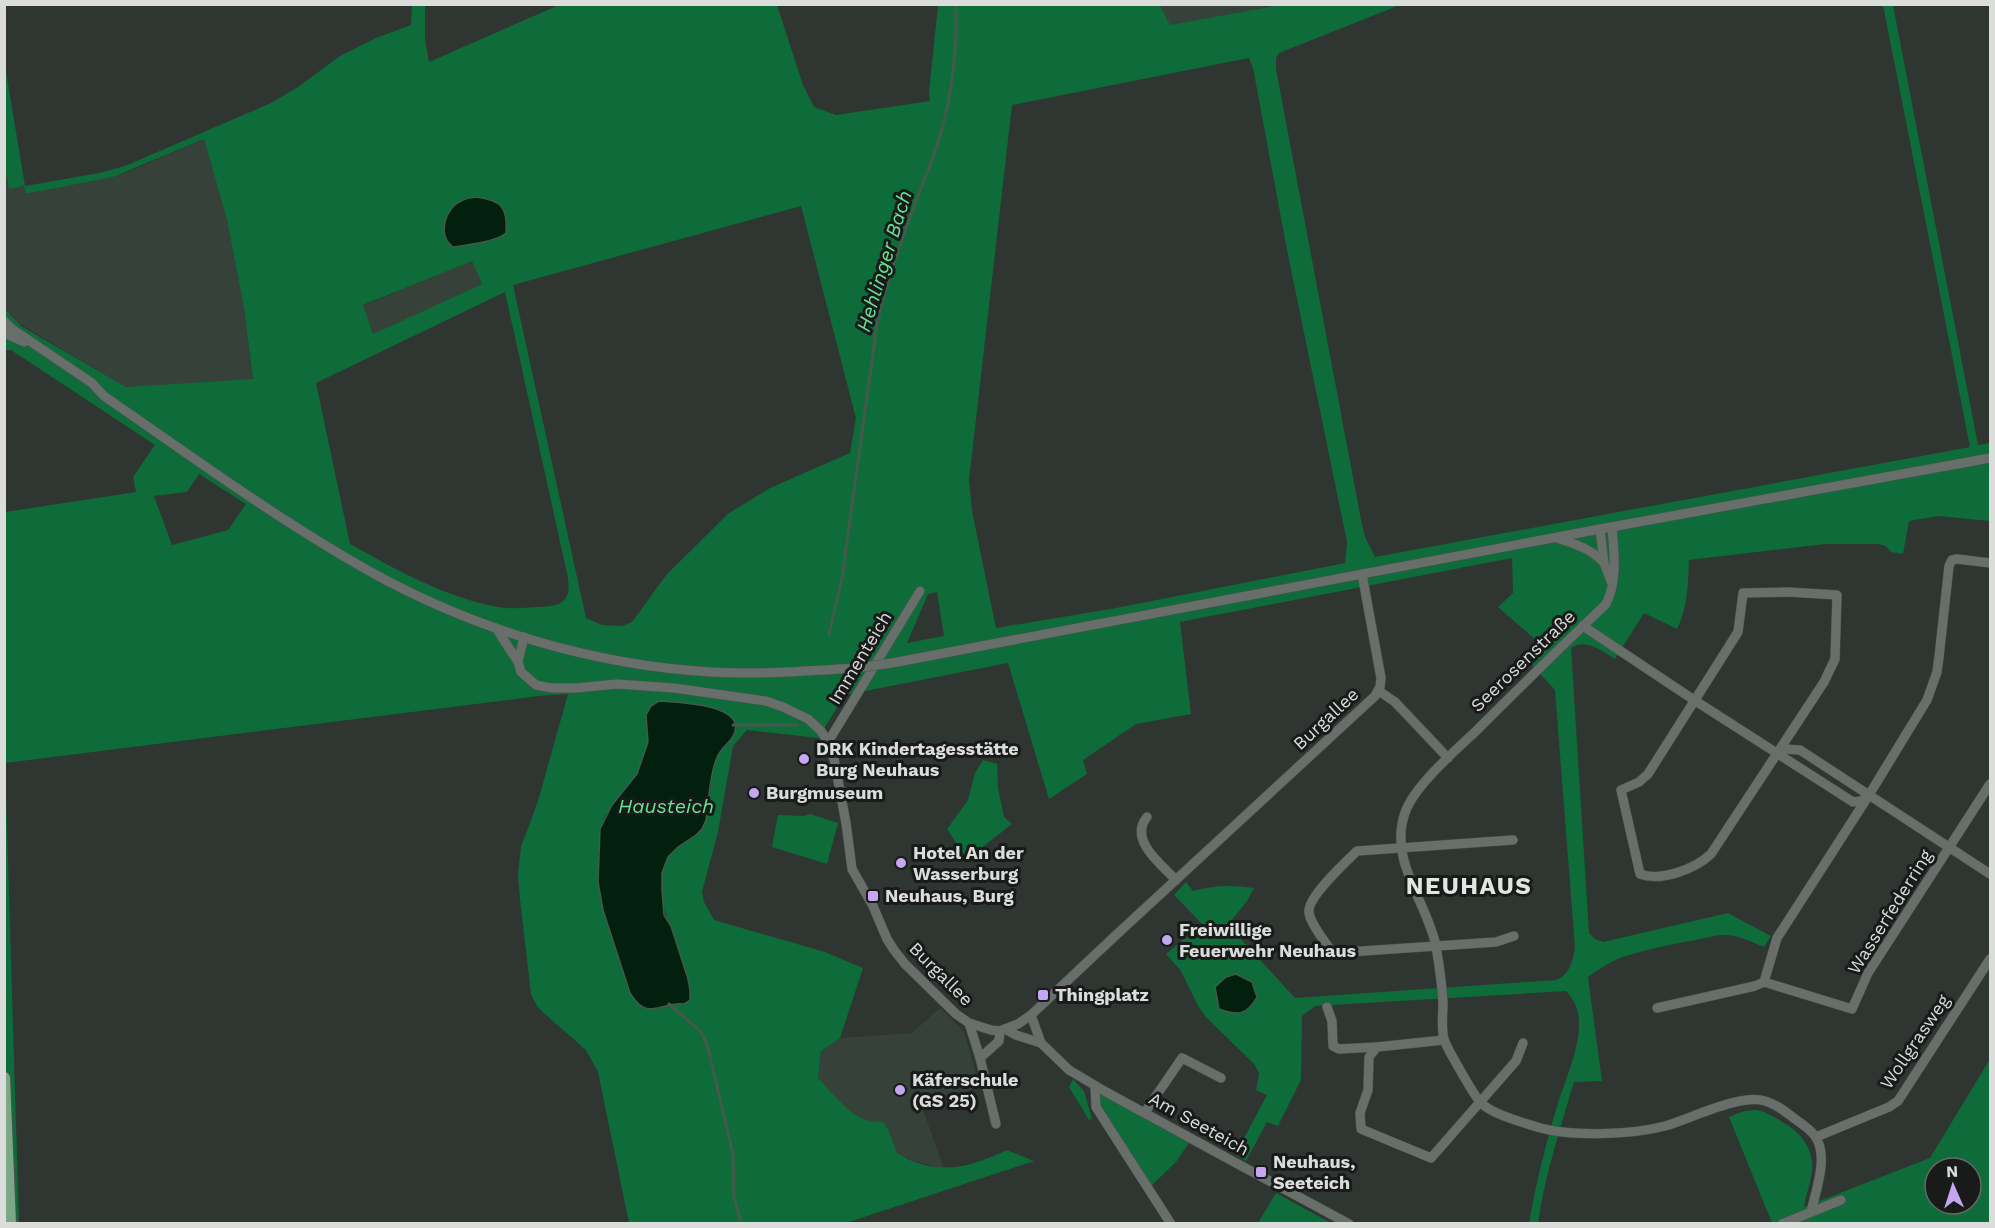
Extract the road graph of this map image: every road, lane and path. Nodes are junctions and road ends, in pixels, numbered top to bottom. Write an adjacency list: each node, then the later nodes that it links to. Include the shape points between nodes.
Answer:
1 (4, 321): 3 (street, via 92,383)
2 (4, 333): 3 (street)
3 (104, 396): 14 (street, via 342,555 399,587)
4 (1990, 458): 5 (street)
5 (1612, 526): 6 (street); 11 (street, Seerosenstraße, via 1616,561)
6 (1600, 529): 7 (street); 8 (street)
7 (1554, 537): 8 (street, via 1583,546); 10 (street)
8 (1604, 563): 11 (street)
9 (1990, 563): 23 (street, via 1952,560 1932,688)
10 (1362, 574): 15 (street, bridge, via 856,668 710,672 604,657); 17 (street, Burgallee, via 1378,658)
11 (1612, 583): 13 (street, Seerosenstraße, via 1606,604)
12 (920, 591): 19 (street, Immenteich)
13 (1583, 626): 18 (street); 21 (street, Seerosenstraße)
14 (496, 628): 15 (street); 16 (street, Burgallee)
15 (524, 638): 16 (street)
16 (518, 662): 19 (street, Burgallee, via 528,680 551,688 637,685 766,701 808,719)
17 (1378, 691): 21 (street, via 1395,702); 29 (street, Burgallee)
18 (1694, 700): 20 (street); 20 (street, via 1737,632 1743,593 1837,595 1835,659); 20 (street, via 1648,774 1621,790 1640,874 1650,878 1701,863 1711,854)
19 (828, 742): 37 (street, Burgallee, via 852,869 887,939 905,964)
20 (1777, 753): 23 (street, via 1800,750); 23 (street, via 1853,802)
21 (1448, 758): 27 (street, Seerosenstraße, via 1405,812)
22 (1990, 784): 26 (street)
23 (1869, 795): 26 (street); 33 (street, via 1777,938)
24 (1147, 818): 29 (street, via 1142,826 1145,846)
25 (1513, 840): 27 (street)
26 (1950, 847): 28 (street); 33 (street, Wasserfederring, via 1868,973 1852,1009)
27 (1402, 848): 31 (street, Seerosenstraße, via 1409,880 1427,914); 31 (street, via 1357,851 1316,895 1309,913 1333,953)
28 (1990, 874)
29 (1176, 880): 36 (street, Burgallee)
30 (1514, 936): 31 (street, via 1496,942)
31 (1436, 946): 39 (street, Seerosenstraße)
32 (1990, 959): 50 (street, Wollgrasweg, via 1898,1101)
33 (1764, 982): 35 (street)
34 (1327, 1007): 42 (street, via 1335,1048)
35 (1657, 1008)
36 (1031, 1015): 38 (street, Burgallee); 40 (street, Am Seeteich)
37 (969, 1023): 38 (street, Burgallee); 43 (street)
38 (1002, 1030): 40 (street, Am Seeteich); 43 (street, via 999,1041)
39 (1444, 1040): 42 (street); 47 (street, Seerosenstraße)
40 (1041, 1042): 46 (street, Am Seeteich, via 1069,1070)
41 (1522, 1043): 47 (street, via 1516,1061)
42 (1377, 1047): 47 (street, via 1369,1057 1361,1129 1431,1158)
43 (980, 1058): 49 (street)
44 (4, 1078): 53 (main road)
45 (1221, 1078): 48 (street, via 1182,1058)
46 (1095, 1086): 48 (street, Am Seeteich); 54 (street, via 1096,1107)
47 (1481, 1103): 50 (street, via 1493,1112 1537,1127 1594,1134 1662,1127 1738,1101 1758,1099 1776,1106)
48 (1145, 1112): 55 (street, Am Seeteich)
49 (996, 1124)
50 (1816, 1137): 52 (street, via 1821,1162)
51 (1841, 1200): 52 (street)
52 (1811, 1212): 56 (street)
53 (10, 1224)
54 (1171, 1224)
55 (1349, 1224)
56 (1782, 1224)

